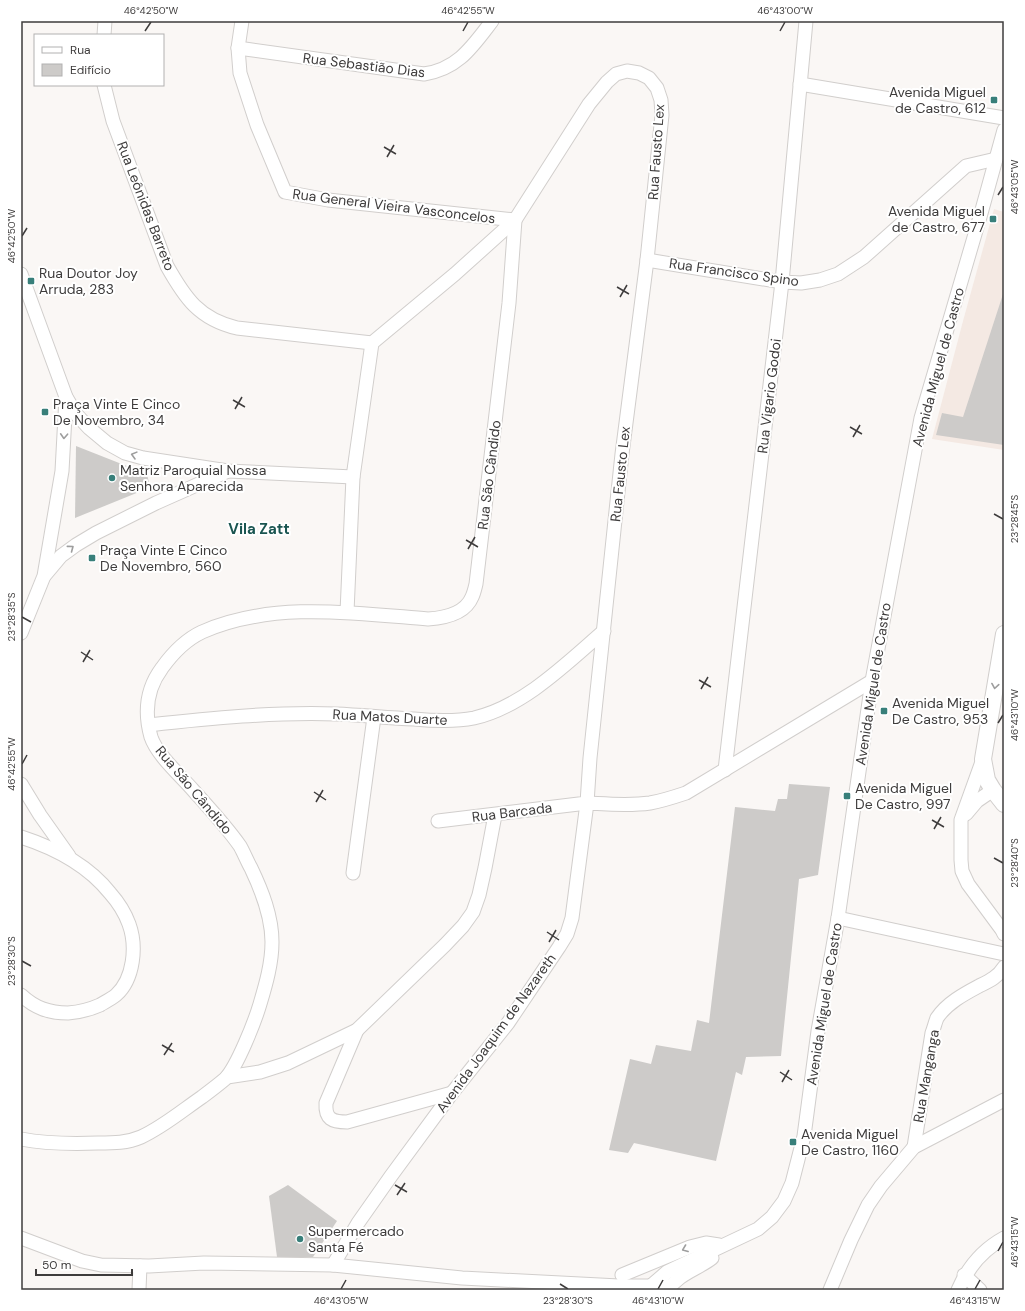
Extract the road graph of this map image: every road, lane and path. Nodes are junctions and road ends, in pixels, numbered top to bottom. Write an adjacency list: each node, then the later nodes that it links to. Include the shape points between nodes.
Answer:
1 (105, 21): 5 (street)
2 (242, 21): 6 (street, Rua General Vieira Vasconcelos)
3 (492, 21): 6 (street, Rua Sebastião Dias, via 456,63 444,70 424,74)
4 (806, 21): 7 (street, Rua Vigario Godoi)
5 (104, 34)
6 (238, 48): 12 (street, Rua General Vieira Vasconcelos, via 240,73 257,125 285,192 328,200)
7 (800, 84): 9 (street); 15 (street, Rua Vigario Godoi)
8 (104, 86): 16 (street, Rua Leônidas Barreto, via 113,122 167,266 192,304 212,320 237,328)
9 (1004, 118)
10 (1004, 130): 11 (street, Avenida Miguel de Castro)
11 (996, 159): 15 (street, Rua Francisco Spino, via 966,166 864,257 838,274 801,283); 25 (street, Avenida Miguel de Castro, via 921,418)
12 (515, 220): 13 (street, Rua Fausto Lex, via 597,93 616,74 627,71 639,73 649,78 657,88 662,115); 16 (street, Rua Fausto Lex); 21 (street, Rua São Cândido, via 507,319 479,563 472,597 461,610 440,618)
13 (647, 260): 15 (street, Rua Francisco Spino); 22 (street, Rua Fausto Lex, via 622,454)
14 (21, 274): 17 (street)
15 (782, 282): 29 (street, Rua Vigario Godoi)
16 (372, 343): 19 (street)
17 (66, 397): 18 (street, one-way to 17, via 125,453 88,428); 20 (street, one-way to 20, via 62,471)
18 (228, 471): 19 (street); 20 (street, one-way to 18, via 61,556 96,533)
19 (353, 477): 21 (street)
20 (44, 576): 23 (street)
21 (347, 612): 27 (street, Rua São Cândido, via 277,613 235,621 200,633 181,646 157,675 147,702)
22 (604, 631): 26 (street, Rua Matos Duarte, via 541,684 504,707 475,718 448,722); 32 (street, Rua Fausto Lex)
23 (21, 633)
24 (1004, 634): 28 (main road, one-way to 28)
25 (872, 681): 29 (street); 40 (street, Avenida Miguel de Castro)
26 (374, 717): 27 (street, Rua Matos Duarte, via 294,714 212,717); 39 (street)
27 (149, 725): 46 (street, Rua São Cândido, via 156,747 242,848 265,900 272,934 268,976 256,1018)
28 (983, 759): 31 (main road, via 987,780); 35 (street)
29 (725, 770): 32 (street, via 686,793 669,799 634,804)
30 (21, 784): 38 (street)
31 (993, 790): 33 (main road); 35 (street, via 978,801)
32 (587, 803): 34 (street, Rua Barcada); 47 (street, Avenida Joaquim de Nazareth, via 572,918 567,934 508,1023)
33 (1004, 804)
34 (495, 814): 36 (street, Rua Barcada); 45 (street, via 479,895 473,912 445,945)
35 (961, 820): 41 (street, via 962,872)
36 (438, 821)
37 (21, 838): 38 (street)
38 (70, 857): 44 (street, via 96,877 122,908 132,936 132,958 128,976 115,996 90,1010 60,1013 46,1010 34,1006)
39 (353, 873)
40 (838, 918): 42 (street); 53 (street, Avenida Miguel de Castro, via 818,1031 804,1136 792,1182 784,1202 772,1217 758,1229)
41 (1004, 934)
42 (1004, 954)
43 (1004, 967): 50 (street, Rua Manganga, via 993,979 959,997 945,1008 937,1019 932,1033)
44 (21, 995)
45 (357, 1030): 46 (street, via 288,1063 260,1072); 47 (street, via 326,1103 325,1109 331,1120 347,1122)
46 (227, 1077): 49 (street, Rua São Cândido, via 162,1125 127,1142 73,1144)
47 (452, 1093): 54 (street, Avenida Joaquim de Nazareth, via 358,1223)
48 (1004, 1100): 50 (street)
49 (21, 1139)
50 (914, 1147): 64 (street, via 881,1186 868,1206)
51 (21, 1238): 55 (street, via 82,1261)
52 (1004, 1238): 59 (street, via 986,1250)
53 (727, 1244): 56 (street, Avenida Miguel de Castro); 57 (street, Avenida Miguel de Castro, via 711,1259); 58 (street, one-way to 58, via 690,1247)
54 (332, 1265): 55 (street, via 204,1263); 60 (street)
55 (140, 1266): 63 (street)
56 (667, 1272): 57 (street); 58 (street); 61 (street, Avenida Miguel de Castro)
57 (684, 1274): 62 (street, Avenida Miguel de Castro)
58 (622, 1275): 60 (street, via 607,1277)
59 (964, 1275): 65 (street); 66 (street)
60 (583, 1287): 61 (street)
61 (652, 1288): 62 (street)
62 (669, 1288)
63 (139, 1290)
64 (830, 1290)
65 (958, 1290)
66 (980, 1290)

